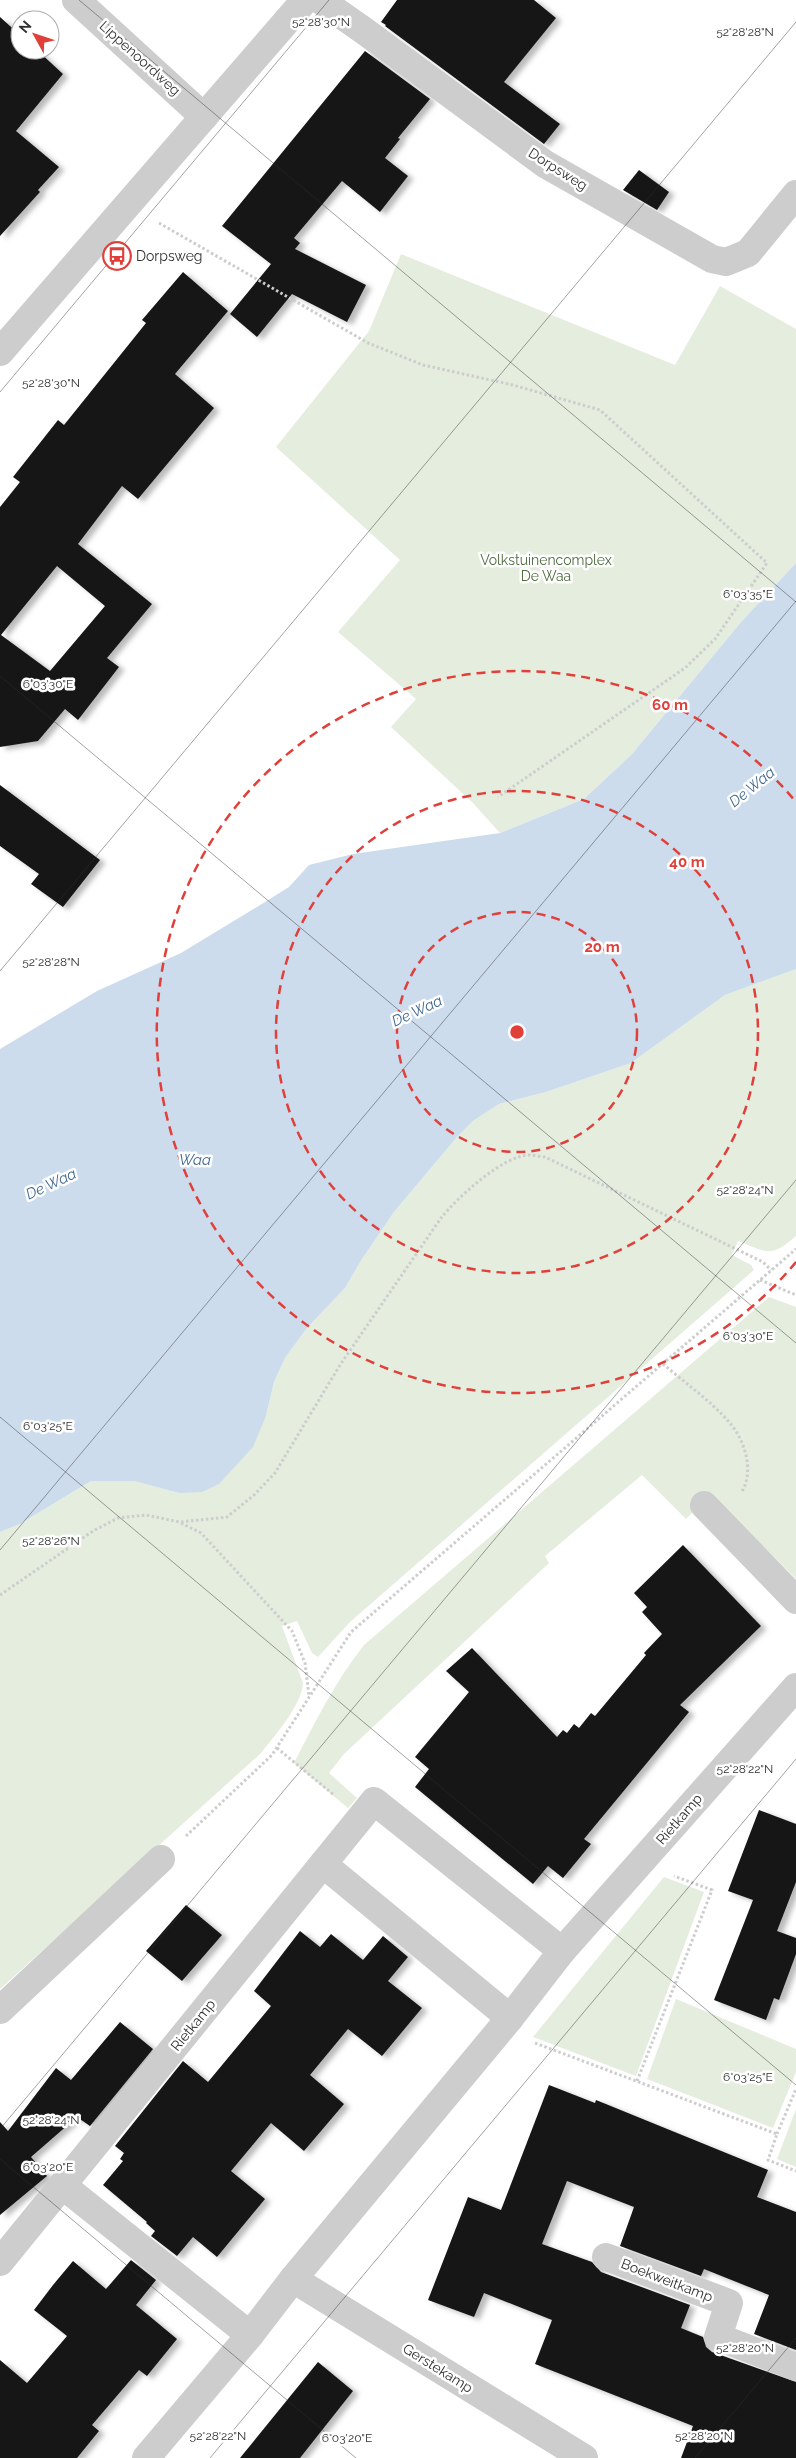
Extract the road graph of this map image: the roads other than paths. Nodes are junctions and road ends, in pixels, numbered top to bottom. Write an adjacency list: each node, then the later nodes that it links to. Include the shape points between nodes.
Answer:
1 (76, 0): 4 (street, Lippenoordweg)
2 (305, 0): 4 (street)
3 (320, 0): 5 (street, Dorpsweg, via 545,164 712,259 726,262 748,253)
4 (204, 117): 6 (street)
5 (796, 194)
6 (0, 352)
7 (713, 1514): 8 (street)
8 (796, 1600)
9 (796, 1686): 12 (street, Rietkamp)
10 (161, 1859): 13 (street)
11 (323, 1864): 12 (street, Rietkamp, via 374,1801); 14 (street); 15 (street, Rietkamp)
12 (562, 1951): 14 (street, Rietkamp)
13 (0, 2010)
14 (505, 2024): 18 (street, Rietkamp)
15 (62, 2185): 17 (street, Rietkamp); 19 (street)
16 (606, 2257): 20 (street, Boekweitkamp, via 729,2303 718,2337)
17 (0, 2262)
18 (292, 2279): 19 (street, Rietkamp); 22 (street, Gerstekamp)
19 (250, 2335): 21 (street, Rietkamp)
20 (796, 2367)
21 (146, 2458)
22 (584, 2458)

